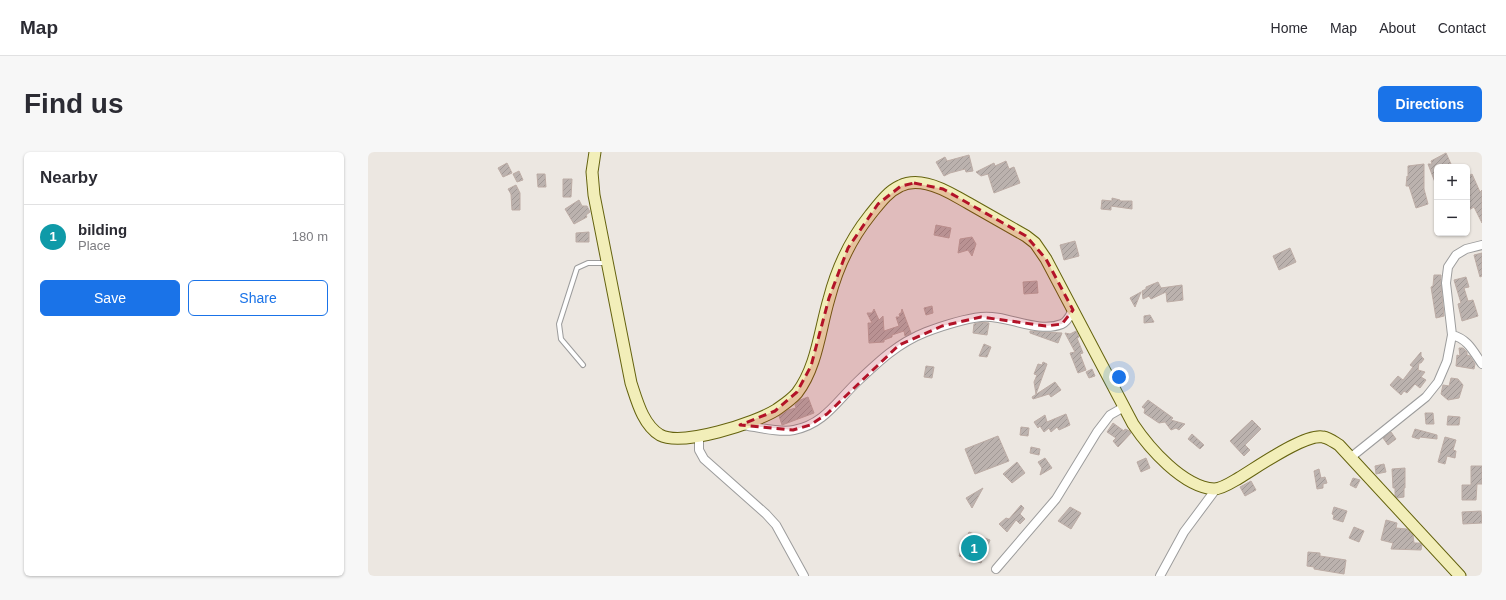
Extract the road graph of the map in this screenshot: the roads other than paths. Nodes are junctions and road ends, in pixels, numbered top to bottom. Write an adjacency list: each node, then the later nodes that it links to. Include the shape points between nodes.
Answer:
1 (595, 152): 3 (street, via 592,172 594,195)
2 (1482, 245): 5 (street, via 1466,248 1456,255 1448,267 1446,283)
3 (607, 263): 7 (lane, via 588,263 577,268 559,324 561,339); 10 (street, via 631,383 641,412 648,424 660,435 674,439)
4 (1073, 310): 8 (street); 9 (street, via 1062,324 1046,326 981,317 942,326 912,337 899,345 857,382 828,414 810,425 793,430 774,430); 9 (street, via 1046,259 1035,243 1026,236 943,190 927,184 901,186 889,192 878,204 848,248 837,272 811,366 797,392 775,411)
5 (1452, 335): 6 (street, via 1463,339); 11 (street, via 1447,361 1438,382 1426,397)
6 (1482, 364)
7 (583, 365)
8 (1124, 407): 12 (street, via 1142,437 1162,460 1192,482); 13 (street, via 1110,415 1056,499)
9 (740, 425): 10 (street)
10 (699, 437): 14 (street, via 699,450 704,459 776,524)
11 (1350, 458): 12 (street, via 1332,440 1311,437); 16 (street)
12 (1216, 489): 15 (street, via 1184,532)
13 (996, 569)
14 (804, 576)
15 (1160, 576)
16 (1460, 576)

